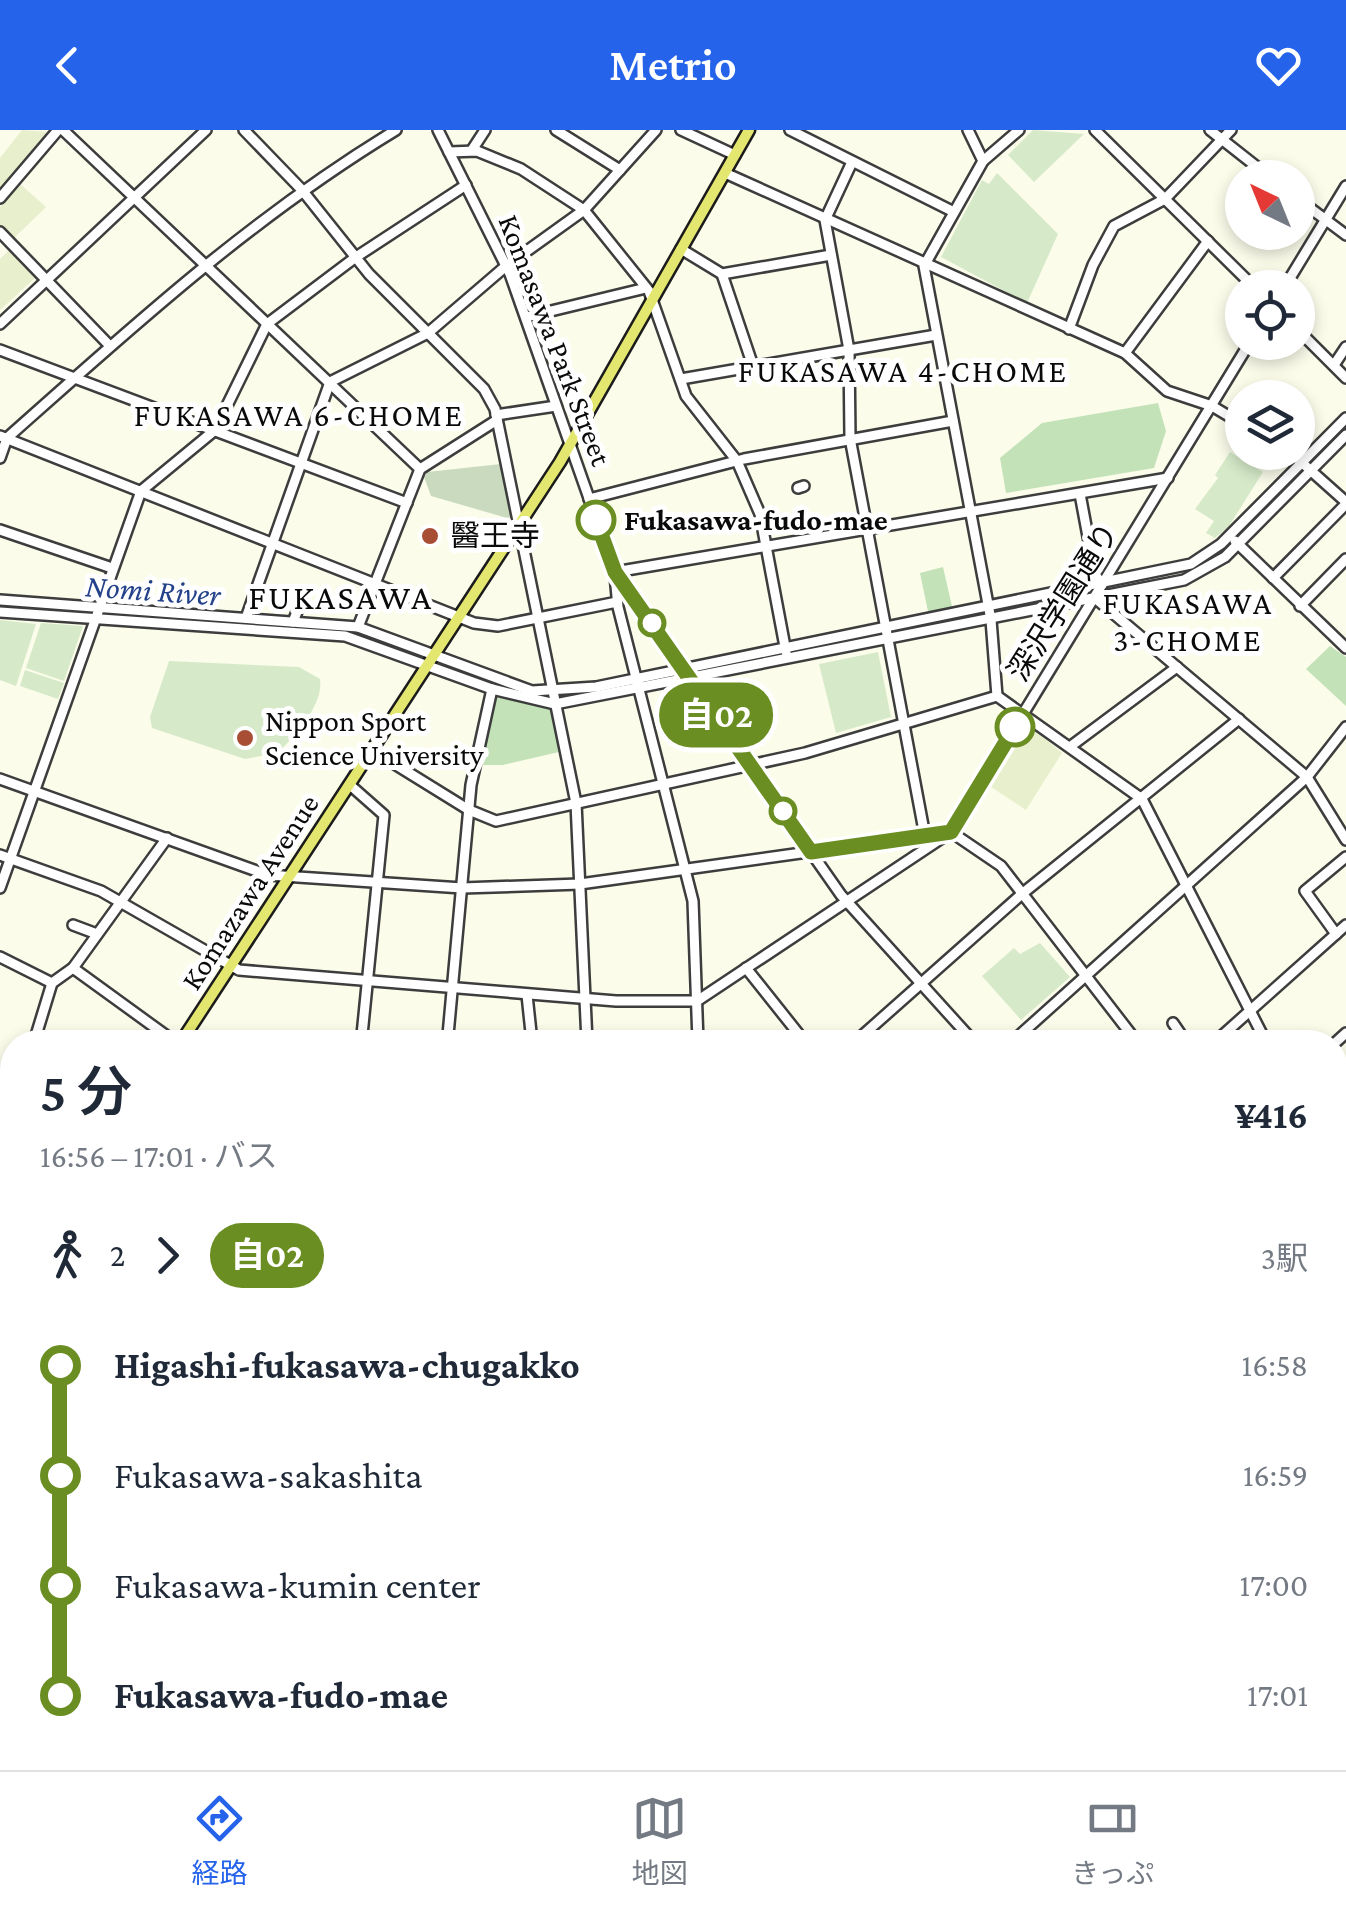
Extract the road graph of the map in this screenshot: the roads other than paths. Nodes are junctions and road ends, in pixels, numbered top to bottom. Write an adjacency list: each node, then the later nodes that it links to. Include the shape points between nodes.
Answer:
1 (60, 130): 29 (street); 30 (street)
2 (206, 130): 30 (street)
3 (244, 130): 28 (street)
4 (396, 130): 28 (street)
5 (438, 130): 19 (street, Komasawa Park Street)
6 (485, 130): 18 (street)
7 (556, 130): 24 (street)
8 (656, 130): 24 (street)
9 (680, 130): 20 (street)
10 (749, 130): 20 (main road)
11 (968, 130): 22 (street)
12 (1018, 130): 22 (street)
13 (1096, 130): 31 (street)
14 (1210, 130): 17 (street)
15 (1232, 130): 17 (street)
16 (796, 131): 23 (street)
17 (1223, 139): 21 (street); 31 (street)
18 (472, 150): 19 (street); 32 (street, via 521,170)
19 (449, 152): 26 (street, Komasawa Park Street)
20 (735, 155): 25 (main road)
21 (1248, 160)
22 (982, 161): 33 (street)
23 (852, 162): 33 (street); 35 (street)
24 (620, 170): 32 (street)
25 (725, 172): 35 (street); 40 (main road)
26 (466, 185): 42 (street); 44 (street, Komasawa Park Street)
27 (1346, 186): 36 (street)
28 (302, 190): 42 (street); 43 (street)
29 (0, 198)
30 (134, 198): 43 (street); 49 (street)
31 (1165, 199): 39 (street); 55 (street, via 1125,217 1106,236)
32 (584, 210): 44 (street); 50 (street)
33 (954, 212): 45 (street)
34 (1315, 214): 36 (street)
35 (825, 220): 41 (street); 45 (street)
36 (1324, 221): 38 (street); 47 (street)
37 (0, 232): 49 (street)
38 (1346, 235)
39 (1208, 241): 46 (street); 63 (street)
40 (681, 250): 48 (street); 51 (main road)
41 (831, 256): 48 (street); 62 (street)
42 (356, 257): 54 (street); 56 (street)
43 (203, 264): 54 (street); 58 (street)
44 (506, 266): 52 (street, Komasawa Park Street); 56 (street)
45 (924, 266): 55 (street); 57 (street)
46 (1237, 270)
47 (1295, 270)
48 (722, 274): 66 (street)
49 (46, 280): 53 (street); 58 (street)
50 (646, 288): 51 (street); 52 (street)
51 (653, 300): 69 (street); 81 (main road)
52 (526, 317): 71 (street, Komasawa Park Street)
53 (0, 324)
54 (267, 324): 70 (street); 77 (street)
55 (1068, 329): 63 (street)
56 (428, 332): 70 (street); 74 (street, via 484,389)
57 (936, 335): 62 (street); 76 (street)
58 (110, 346): 67 (street)
59 (1315, 347): 65 (street)
60 (1346, 347): 65 (street)
61 (0, 350): 67 (street)
62 (849, 350): 66 (street); 80 (street)
63 (1126, 353): 72 (street, via 1167,390)
64 (1239, 360): 72 (street, 深沢学園通り)
65 (1334, 365): 68 (street)
66 (753, 366): 69 (street)
67 (75, 378): 77 (street); 79 (street)
68 (1346, 378)
69 (681, 379): 84 (street, via 686,396)
70 (330, 382): 85 (street); 86 (street)
71 (556, 406): 74 (street); 81 (street, Komasawa Park Street)
72 (1212, 406): 73 (street); 90 (street, 深沢学園通り)
73 (1225, 414)
74 (497, 417): 86 (street); 97 (street)
75 (1346, 418): 82 (street)
76 (953, 421): 80 (street); 96 (street)
77 (215, 430): 85 (street); 91 (street)
78 (1346, 435): 87 (street)
79 (3, 437): 83 (street); 91 (street)
80 (850, 438): 84 (street); 99 (street)
81 (570, 446): 93 (street, Komasawa Park Street); 97 (main road, Komazawa Avenue)
82 (1315, 448)
83 (0, 458)
84 (736, 461): 93 (street); 102 (street)
85 (300, 462): 94 (street); 101 (street)
86 (420, 469): 94 (street)
87 (1315, 469)
88 (1293, 470): 100 (street)
89 (1314, 470): 95 (street); 103 (street)
90 (1168, 478): 92 (street); 109 (street, 深沢学園通り)
91 (141, 492): 101 (street); 105 (street)
92 (1080, 494): 96 (street); 109 (street)
93 (589, 499): 106 (street, Komasawa Park Street)
94 (406, 503): 108 (street)
95 (1346, 503): 107 (street)
96 (970, 511): 99 (street); 114 (street)
97 (518, 526): 118 (main road, Komazawa Avenue); 120 (street)
98 (0, 530): 105 (street)
99 (867, 531): 102 (street); 124 (street)
100 (1230, 536): 103 (street); 109 (street, via 1191,564)
101 (272, 543): 108 (street); 119 (street)
102 (766, 545): 106 (street); 126 (street)
103 (1238, 545): 107 (street); 110 (street, via 1184,580)
104 (1346, 559): 115 (street)
105 (112, 568): 117 (street)
106 (615, 572): 112 (street); 131 (street)
107 (1273, 578): 115 (street)
108 (375, 584): 118 (street); 123 (street)
109 (1102, 585): 110 (street, 深沢学園通り); 114 (street)
110 (1095, 598): 121 (street); 130 (street); 139 (street, 深沢学園通り)
111 (0, 600): 117 (street)
112 (618, 602): 120 (street); 132 (street)
113 (300, 604): 122 (street)
114 (988, 606): 121 (street); 124 (street)
115 (1300, 606): 127 (street)
116 (0, 612): 117 (street)
117 (98, 612): 119 (street); 128 (street, via 344,636); 150 (street)
118 (459, 617): 120 (street, via 498,626); 128 (main road, Komazawa Avenue)
119 (246, 618): 122 (street)
120 (538, 619): 136 (street)
121 (991, 620): 125 (street); 137 (street)
122 (293, 622): 123 (street)
123 (358, 627): 128 (street)
124 (886, 627): 125 (street); 126 (street)
125 (888, 639): 129 (street); 141 (street)
126 (785, 648): 129 (street); 131 (street)
127 (1346, 648)
128 (432, 658): 134 (street); 136 (street); 144 (main road, Komazawa Avenue)
129 (787, 660): 133 (street)
130 (1177, 667): 140 (street); 143 (street)
131 (683, 668): 132 (street); 133 (street)
132 (636, 678): 135 (street); 136 (street)
133 (690, 678): 135 (street); 145 (street)
134 (492, 689): 138 (street); 153 (street)
135 (640, 690): 138 (street); 148 (street)
136 (553, 692): 138 (street)
137 (998, 696): 139 (street); 141 (street)
138 (556, 704): 152 (street)
139 (1024, 712): 143 (street); 154 (street, 深沢学園通り)
140 (1239, 719): 146 (street); 151 (street)
141 (905, 723): 145 (street); 155 (street)
142 (1346, 727): 146 (street)
143 (1071, 746): 151 (street)
144 (372, 750): 149 (main road, Komazawa Avenue); 153 (street)
145 (750, 764): 148 (street); 159 (street)
146 (1308, 777): 156 (street); 166 (street)
147 (0, 779): 150 (street)
148 (662, 783): 152 (street); 162 (street)
149 (350, 785): 163 (main road, Komazawa Avenue); 164 (street, via 384,815)
150 (34, 791): 157 (street); 160 (street)
151 (1142, 799): 166 (street); 169 (street)
152 (576, 803): 153 (street, via 496,821); 165 (street)
153 (469, 810): 168 (street)
154 (951, 832): 155 (street); 158 (street, 深沢学園通り); 169 (street, via 1001,866)
155 (925, 834): 158 (street); 159 (street)
156 (1345, 837)
157 (167, 838): 163 (street, via 268,875); 171 (street)
158 (925, 849): 170 (street, 深沢学園通り)
159 (811, 852): 162 (street); 170 (street)
160 (5, 856): 167 (street); 171 (street)
161 (1346, 856): 175 (street, via 1305,891)
162 (686, 870): 165 (street); 187 (street)
163 (289, 876): 164 (street); 178 (main road, Komazawa Avenue)
164 (379, 882): 168 (street); 181 (street)
165 (580, 884): 168 (street); 186 (street)
166 (1188, 885): 180 (street); 188 (street)
167 (0, 888)
168 (462, 888): 184 (street)
169 (1022, 893): 180 (street); 182 (street)
170 (846, 901): 179 (street, 深沢学園通り); 182 (street)
171 (120, 902): 174 (street); 178 (street)
172 (74, 924): 174 (street)
173 (1346, 925): 175 (street)
174 (97, 934): 177 (street)
175 (1336, 934): 188 (street)
176 (0, 957): 183 (street)
177 (73, 968): 183 (street); 191 (street)
178 (231, 968): 181 (street); 192 (main road, Komazawa Avenue)
179 (746, 968): 187 (street, 深沢学園通り); 198 (street)
180 (1086, 976): 201 (street); 202 (street)
181 (368, 980): 184 (street); 193 (street)
182 (923, 982): 199 (street); 200 (street)
183 (52, 983): 190 (street)
184 (452, 988): 185 (street); 194 (street)
185 (527, 995): 186 (street); 195 (street)
186 (585, 999): 187 (street); 196 (street)
187 (697, 1001): 197 (street)
188 (1250, 1010): 204 (street); 205 (street)
189 (1173, 1024): 203 (street)
190 (38, 1030)
191 (161, 1030)
192 (187, 1030)
193 (363, 1030)
194 (448, 1030)
195 (531, 1030)
196 (586, 1030)
197 (698, 1030)
198 (795, 1030)
199 (868, 1030)
200 (964, 1030)
201 (1025, 1030)
202 (1128, 1030)
203 (1177, 1030)
204 (1228, 1030)
205 (1260, 1030)

